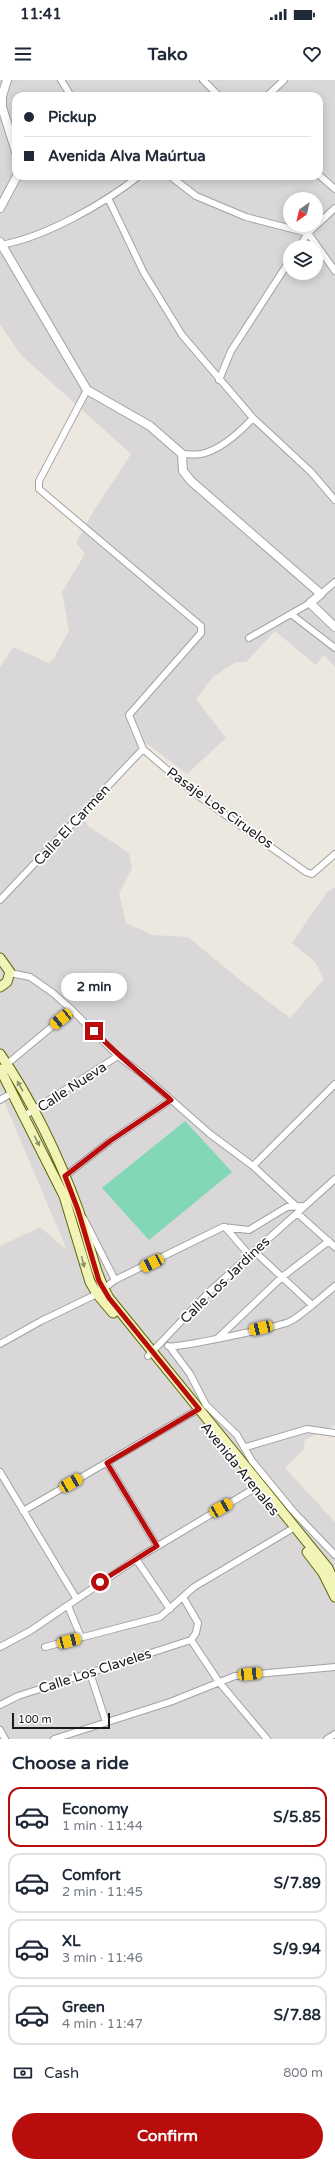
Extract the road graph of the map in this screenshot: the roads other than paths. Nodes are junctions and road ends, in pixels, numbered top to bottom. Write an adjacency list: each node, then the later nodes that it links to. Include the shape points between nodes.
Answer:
1 (7, 80): 8 (street, via 2,96 2,107)
2 (61, 80): 5 (street)
3 (203, 80): 6 (street)
4 (284, 80): 7 (street)
5 (68, 92)
6 (215, 92)
7 (271, 92)
8 (12, 139)
9 (323, 178): 13 (street)
10 (15, 180): 15 (street)
11 (134, 180): 14 (street)
12 (175, 180): 17 (street, via 196,196 239,214)
13 (335, 189)
14 (108, 198): 19 (street, via 64,222 22,240); 22 (street, via 144,273 182,336)
15 (0, 208)
16 (335, 208): 17 (street)
17 (308, 233): 18 (street); 21 (street)
18 (304, 240)
19 (1, 244): 23 (street)
20 (283, 271): 22 (street, via 230,351)
21 (335, 271)
22 (219, 380): 24 (street)
23 (87, 390): 25 (street, via 150,426); 34 (street, Pasaje Los Ciruelos, via 39,481 39,489 201,626 201,633 129,715)
24 (253, 418): 25 (street, via 220,446 201,454); 26 (street, via 311,472)
25 (182, 454): 28 (street, via 183,471 191,481)
26 (335, 500)
27 (335, 582): 28 (street)
28 (321, 594): 29 (street)
29 (310, 603): 30 (street); 31 (street)
30 (291, 614): 32 (street); 33 (street)
31 (335, 627)
32 (249, 638)
33 (335, 648)
34 (143, 749): 35 (street, Pasaje Los Ciruelos, via 194,792 310,874 316,872); 36 (street, Calle El Carmen)
35 (335, 854)
36 (0, 900)
37 (0, 958): 38 (main road)
38 (10, 973): 39 (main road, via 7,982); 40 (street, via 33,978)
39 (0, 987)
40 (72, 1010): 42 (street); 43 (street)
41 (0, 1054): 43 (main road, Avenida Arenales)
42 (118, 1056): 47 (street); 48 (street, Calle Nueva)
43 (3, 1066): 45 (main road, Avenida Arenales); 48 (main road, Avenida Arenales, one-way to 43)
44 (335, 1084): 50 (street)
45 (12, 1093): 46 (street); 49 (main road, Avenida Arenales)
46 (0, 1100)
47 (171, 1100): 50 (street, via 210,1134); 51 (street, via 110,1141)
48 (34, 1112): 49 (street, Calle Nueva); 51 (main road, Avenida Arenales)
49 (24, 1116): 64 (main road, Avenida Arenales, one-way to 64, via 64,1196 85,1270)
50 (253, 1166): 53 (street)
51 (65, 1176): 55 (main road, Avenida Arenales)
52 (335, 1179): 54 (street, Calle Los Jardines)
53 (296, 1206): 54 (street); 57 (street, via 287,1207 249,1230)
54 (305, 1206): 56 (street, Calle Los Jardines)
55 (78, 1210): 62 (street); 64 (main road, Avenida Arenales)
56 (298, 1213): 58 (street); 60 (street, Calle Los Jardines)
57 (225, 1227): 60 (street); 62 (street)
58 (329, 1241): 59 (street); 61 (street)
59 (335, 1246)
60 (252, 1254): 61 (street); 67 (street, Calle Los Jardines, via 210,1291)
61 (282, 1277): 65 (street); 66 (street)
62 (115, 1280): 64 (street)
63 (335, 1286): 65 (street)
64 (100, 1291): 68 (street); 70 (main road, Avenida Arenales)
65 (312, 1304): 66 (street, via 290,1322)
66 (218, 1338): 69 (street)
67 (164, 1341): 69 (street); 70 (street, Calle Los Jardines)
68 (0, 1344)
69 (170, 1347): 73 (street, via 190,1374 206,1405)
70 (150, 1354): 71 (main road, Avenida Arenales)
71 (196, 1411): 74 (street); 76 (main road, Avenida Arenales); 82 (main road)
72 (335, 1432): 73 (street, via 307,1429)
73 (246, 1447): 80 (street, via 252,1461 293,1511)
74 (107, 1463): 77 (street); 79 (street)
75 (0, 1472): 77 (street)
76 (255, 1488): 78 (main road, Avenida Arenales); 79 (street)
77 (23, 1511): 86 (street)
78 (290, 1530): 82 (main road, Avenida Arenales); 84 (street, via 194,1587)
79 (157, 1546): 81 (street)
80 (335, 1556)
81 (136, 1559): 86 (street); 88 (street)
82 (326, 1570): 83 (main road); 85 (main road, Avenida Arenales)
83 (334, 1582)
84 (183, 1597): 88 (street); 90 (street, via 198,1623 196,1634)
85 (335, 1597)
86 (76, 1598): 87 (street)
87 (68, 1606): 89 (street); 91 (street, via 21,1637)
88 (170, 1609): 89 (street, via 160,1617)
89 (81, 1637): 92 (street)
90 (191, 1640): 94 (street, Calle Los Claveles); 95 (street)
91 (0, 1647)
92 (44, 1647)
93 (335, 1667): 95 (street, via 236,1676)
94 (90, 1673): 96 (street, Calle Los Claveles, via 18,1696); 97 (street)
95 (219, 1682): 97 (street, via 170,1702); 102 (street)
96 (0, 1705)
97 (106, 1722): 101 (street)
98 (0, 1730): 100 (street)
99 (335, 1734): 103 (street)
100 (5, 1739)
101 (54, 1739)
102 (268, 1739)
103 (326, 1739)

